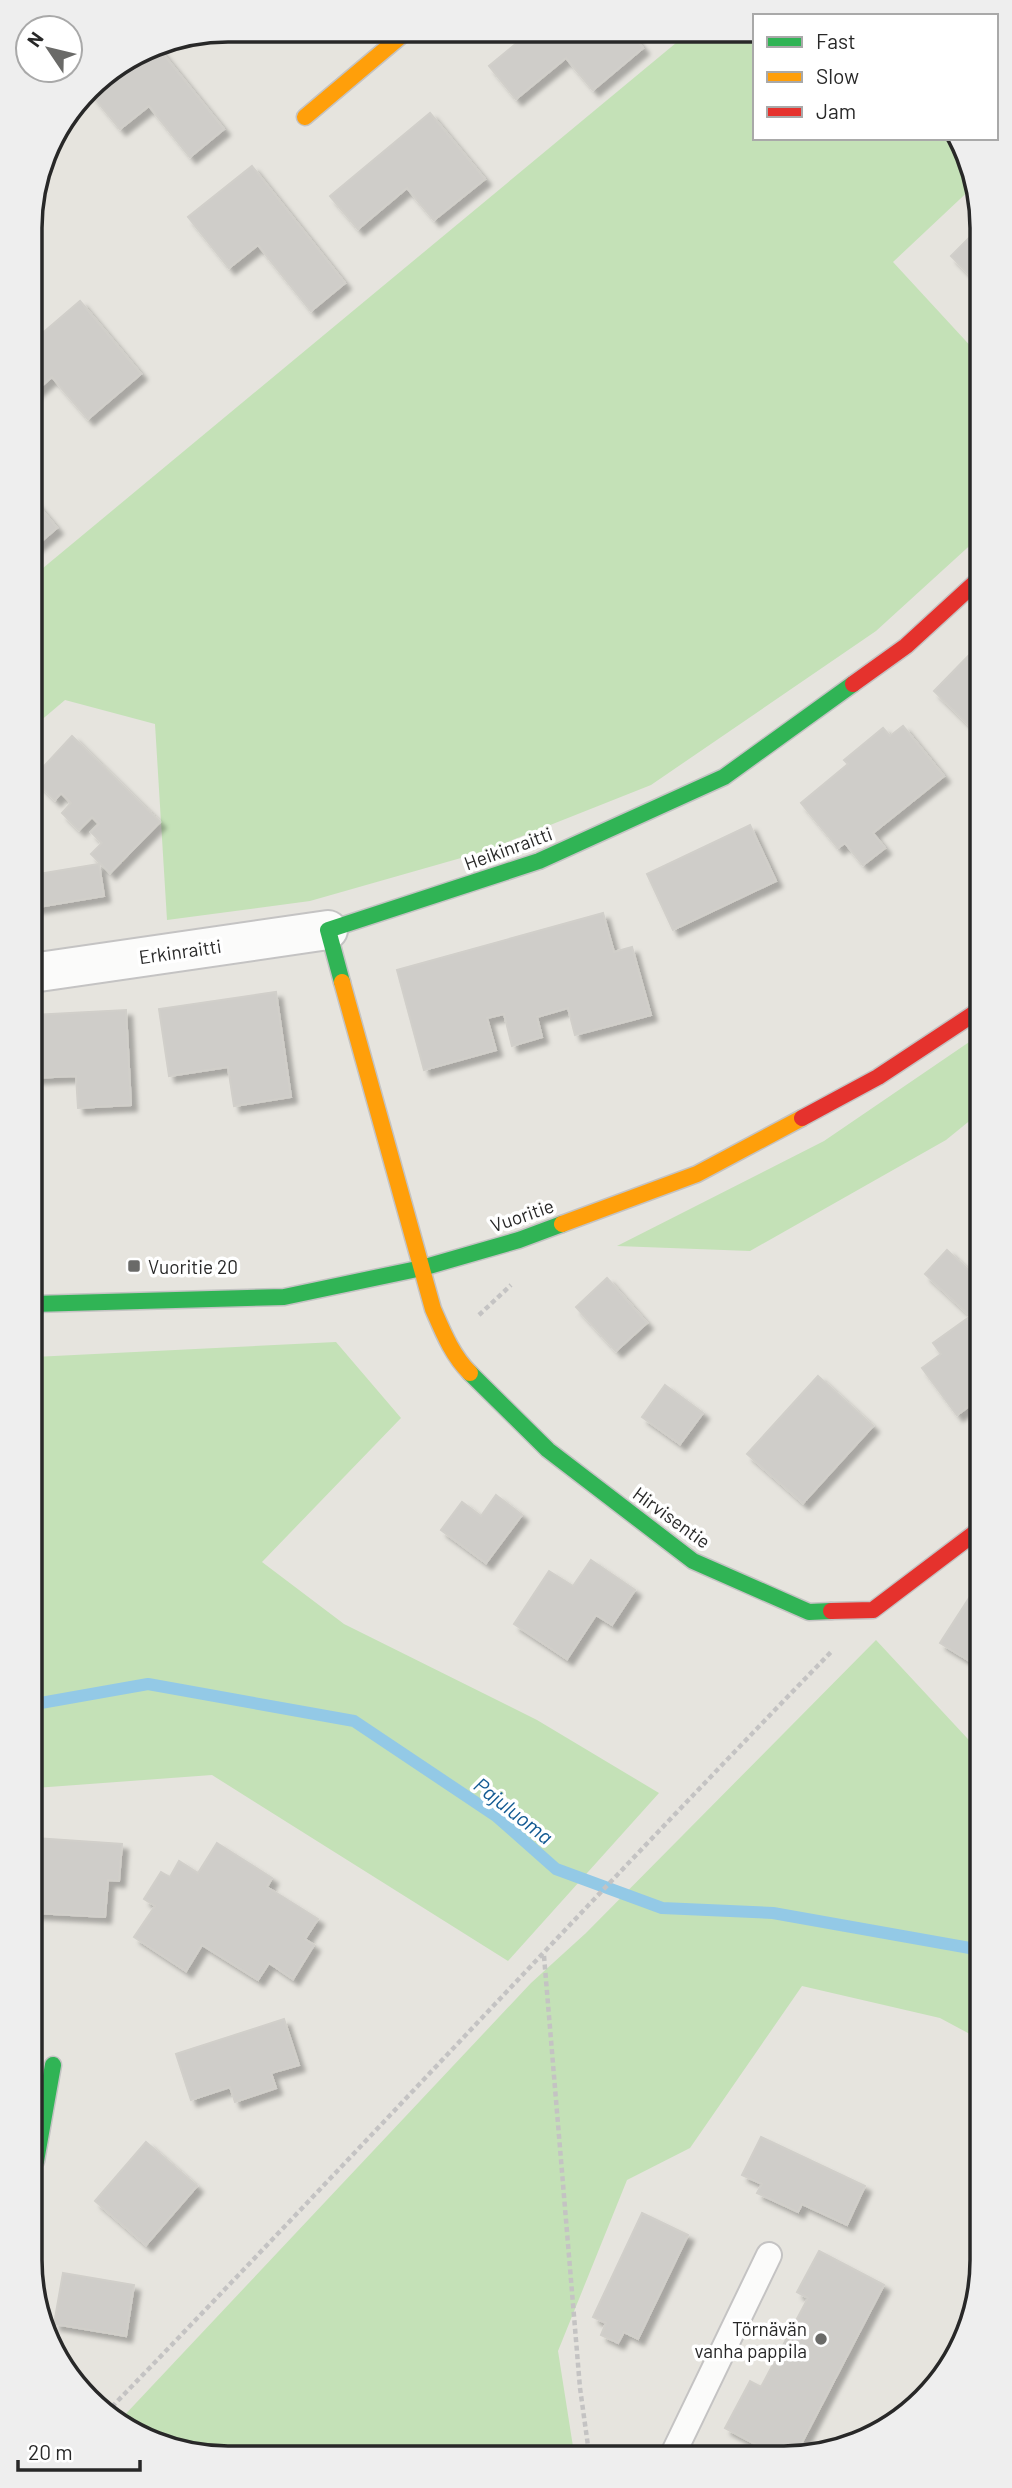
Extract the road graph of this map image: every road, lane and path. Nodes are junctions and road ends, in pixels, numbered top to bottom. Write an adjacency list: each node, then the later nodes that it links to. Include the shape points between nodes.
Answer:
1 (394, 42): 2 (street)
2 (305, 117)
3 (970, 587): 4 (street, Heikinraitti, via 906,646 724,777 539,861)
4 (328, 930): 5 (street, Erkinraitti); 7 (street)
5 (42, 972)
6 (970, 1016): 7 (street, Vuoritie, via 878,1077 697,1174 519,1240)
7 (422, 1268): 8 (street, Vuoritie, via 284,1297); 10 (street, Hirvisentie, via 433,1309 461,1364 548,1450 693,1561 809,1612)
8 (42, 1304)
9 (970, 1537): 10 (street)
10 (873, 1610): 11 (path)
11 (543, 1955): 15 (path); 16 (path)
12 (53, 2065): 13 (street)
13 (42, 2127)
14 (769, 2255): 17 (lane)
15 (113, 2406)
16 (588, 2446)
17 (677, 2446)

